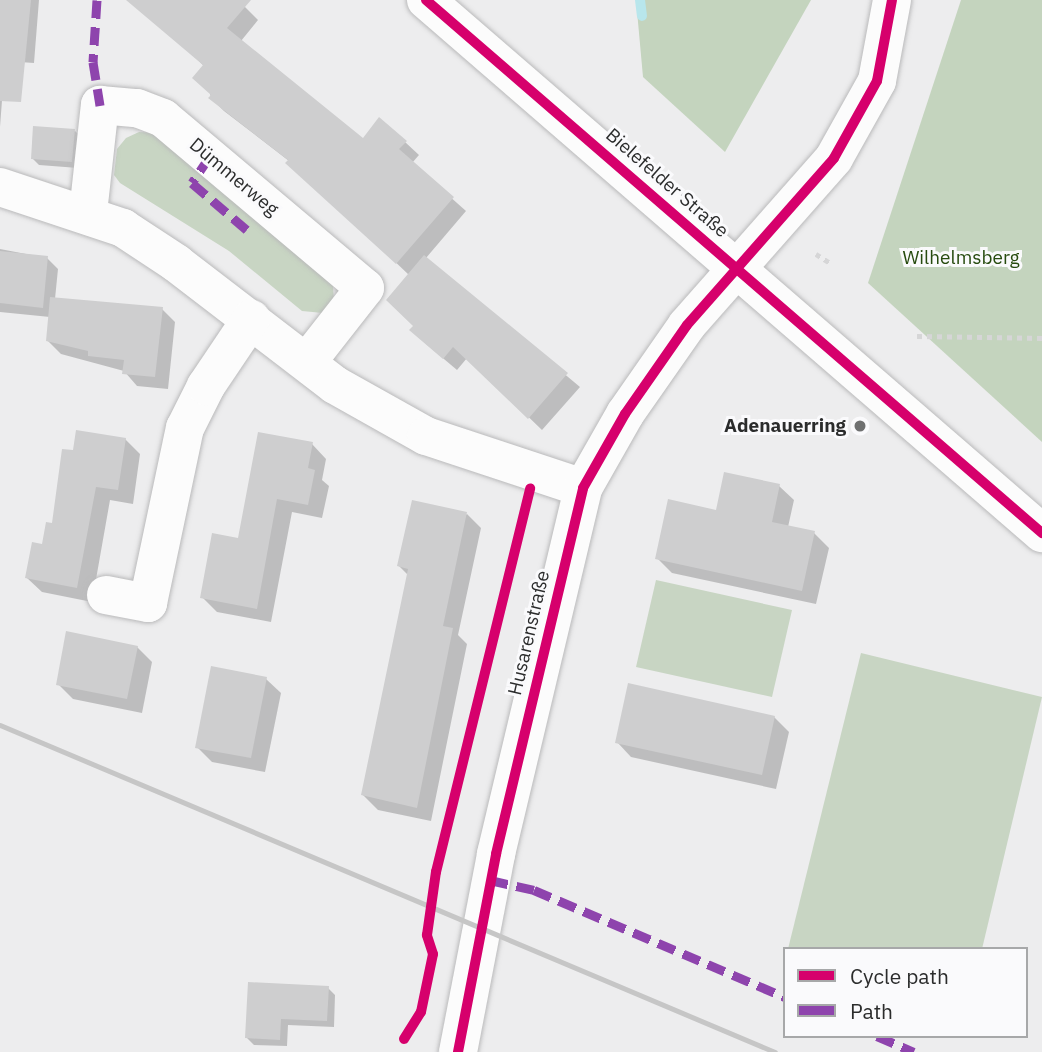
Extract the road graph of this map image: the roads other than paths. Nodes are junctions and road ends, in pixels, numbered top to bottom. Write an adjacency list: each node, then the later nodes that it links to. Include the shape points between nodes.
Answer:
1 (426, 0): 5 (street, Bielefelder Straße)
2 (892, 0): 5 (street, via 877,81 840,147)
3 (0, 187): 4 (street)
4 (88, 213): 6 (street, via 144,242); 7 (street, Dümmerweg, via 100,105 136,108 163,118 366,288)
5 (740, 268): 8 (street, Husarenstraße, via 687,325 625,414); 9 (street, Bielefelder Straße)
6 (251, 319): 7 (street); 10 (street, via 206,386 185,428 148,603)
7 (307, 362): 8 (street, via 365,403 426,436)
8 (583, 488): 11 (street, Husarenstraße, via 496,854)
9 (1042, 533)
10 (106, 595)
11 (458, 1052)

